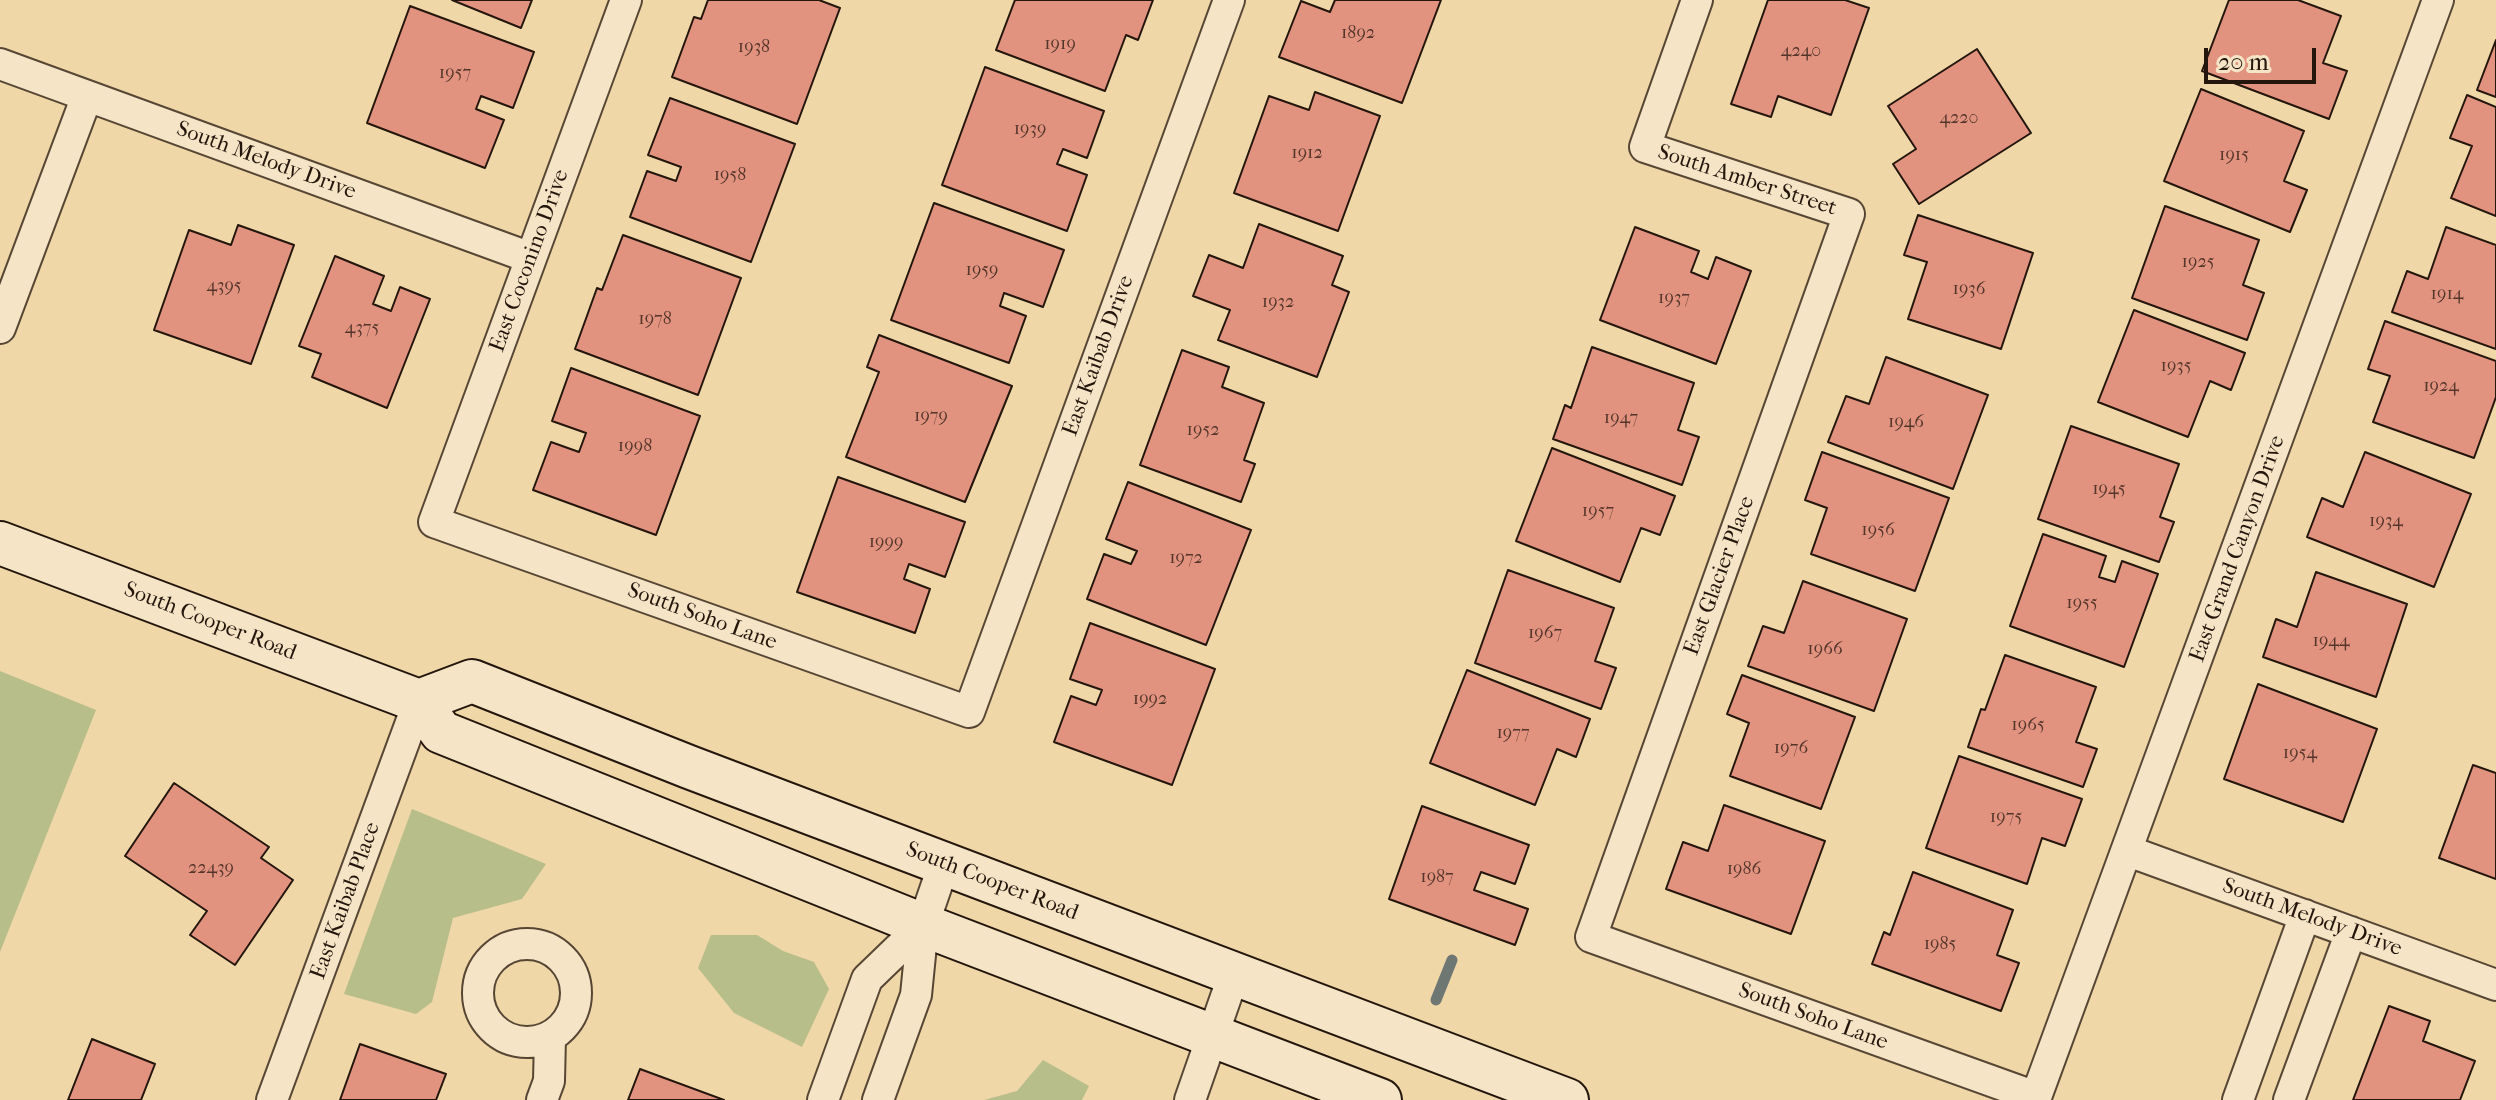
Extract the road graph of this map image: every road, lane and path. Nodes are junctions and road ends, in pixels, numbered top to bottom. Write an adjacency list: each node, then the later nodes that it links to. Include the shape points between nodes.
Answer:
1 (626, 0): 8 (street, East Coconino Drive)
2 (1229, 0): 13 (street, East Kaibab Drive)
3 (1697, 0): 7 (street, South Amber Street, via 1645,147)
4 (2438, 0): 14 (street, East Grand Canyon Drive)
5 (0, 64): 6 (street, South Melody Drive)
6 (87, 96): 8 (street, South Melody Drive); 9 (street)
7 (1849, 214): 19 (street, East Glacier Place)
8 (531, 258): 10 (street, East Coconino Drive)
9 (0, 328)
10 (434, 522): 13 (street, South Soho Lane)
11 (0, 543): 12 (main road, South Cooper Road)
12 (419, 701): 15 (main road, South Cooper Road, via 472,681); 17 (main road, via 441,732); 27 (street, East Kaibab Place)
13 (969, 712)
14 (2128, 851): 16 (street, South Melody Drive); 26 (street, East Grand Canyon Drive)
15 (944, 864): 17 (street); 20 (main road, South Cooper Road)
16 (2305, 915): 18 (street, South Melody Drive); 33 (street)
17 (923, 925): 22 (main road); 24 (street, via 867,979); 25 (street, via 916,995)
18 (2351, 932): 21 (street, South Melody Drive); 34 (street)
19 (1591, 937): 26 (street, South Soho Lane)
20 (1234, 974): 22 (street); 32 (main road, South Cooper Road)
21 (2496, 985)
22 (1212, 1035): 30 (street); 31 (main road)
23 (550, 1037): 28 (street, via 549,1081)
24 (838, 1059): 25 (street); 29 (street)
25 (882, 1089)
26 (2036, 1097)
27 (272, 1100)
28 (542, 1100)
29 (823, 1100)
30 (1190, 1100)
31 (1380, 1100)
32 (1567, 1100)
33 (2238, 1100)
34 (2289, 1100)

